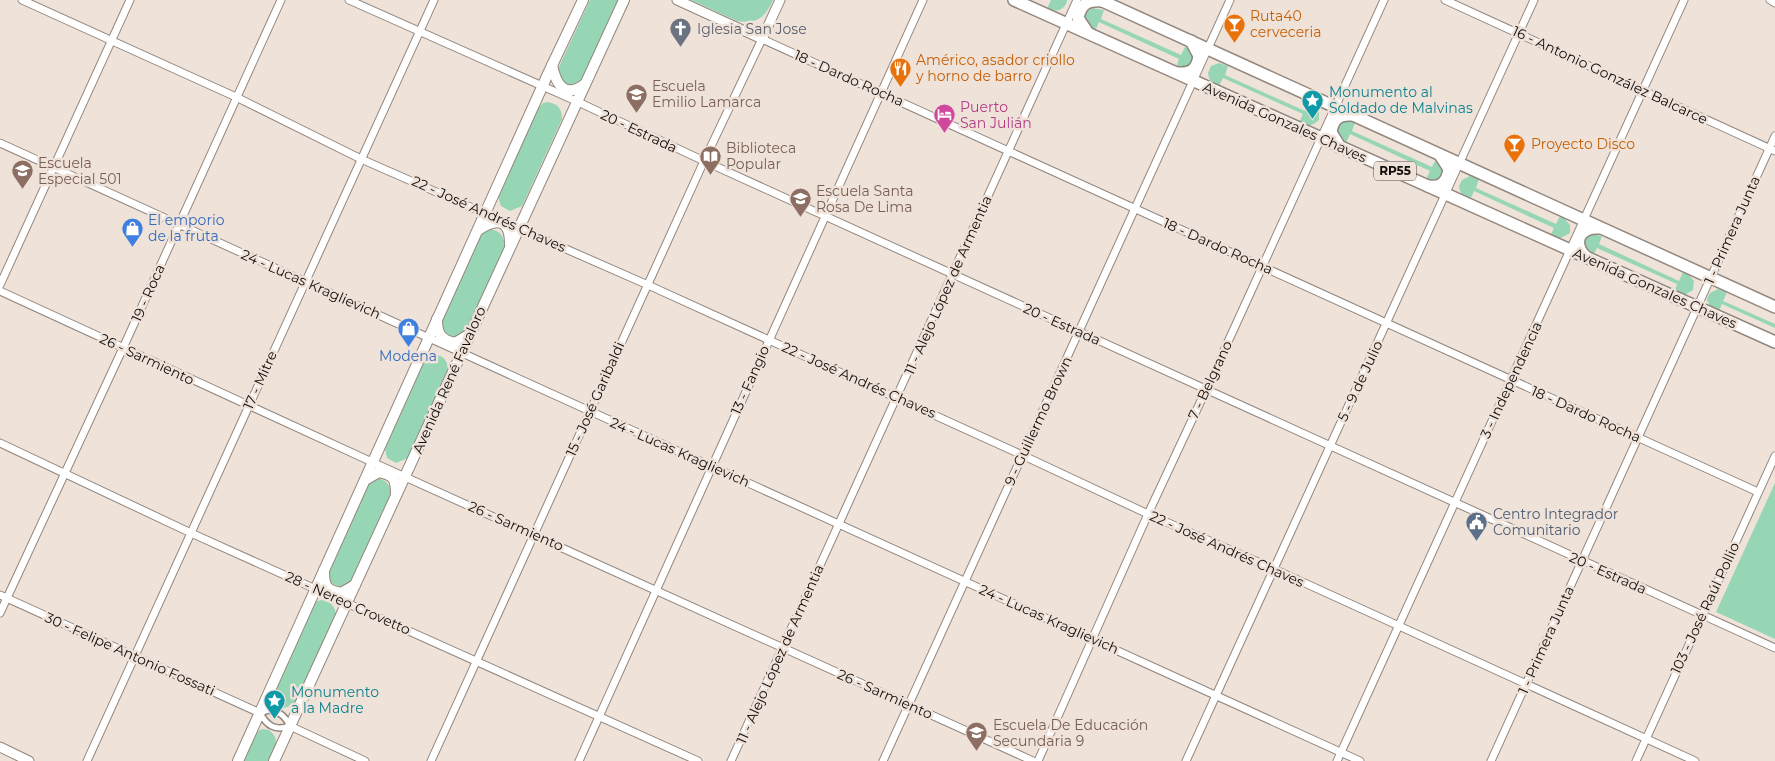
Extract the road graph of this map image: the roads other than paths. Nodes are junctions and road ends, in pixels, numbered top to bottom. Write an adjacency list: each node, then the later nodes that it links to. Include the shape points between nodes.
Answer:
1 (22, 0): 26 (street, 22 - José Andrés Chaves)
2 (130, 0): 26 (street)
3 (281, 0): 36 (street, 19 - Roca)
4 (349, 0): 22 (street, 20 - Estrada)
5 (434, 0): 22 (street, 17 - Mitre)
6 (583, 0): 29 (main road)
7 (623, 0): 32 (main road, Avenida René Favaloro)
8 (677, 0): 25 (street, 18 - Dardo Rocha)
9 (780, 0): 25 (street)
10 (923, 0): 35 (street, 13 - Fangio)
11 (1014, 0): 21 (main road, Avenida Gonzales Chaves / RP55)
12 (1077, 0): 21 (street, 11 - Alejo López de Armentia)
13 (1230, 0): 28 (street, 9 - Guillermo Brown)
14 (1384, 0): 38 (street, 7 - Belgrano)
15 (1445, 0): 24 (street, 16 - Antonio González Balcarce)
16 (1534, 0): 24 (street, 5 - 9 de Julio)
17 (1684, 0): 34 (street, 3 - Independencia)
18 (1770, 0): 20 (street)
19 (1102, 1): 23 (main road, via 1084,3 1080,10 1078,18); 27 (main road, RP55)
20 (1775, 2)
21 (1067, 24): 23 (main road, Avenida Gonzales Chaves / RP55); 45 (street, 11 - Alejo López de Armentia)
22 (419, 32): 33 (street, 20 - Estrada); 47 (street, 17 - Mitre)
23 (1088, 33): 30 (main road, Avenida Gonzales Chaves / RP55)
24 (1518, 33): 34 (street, 16 - Antonio González Balcarce); 49 (street, 5 - 9 de Julio)
25 (762, 39): 35 (street, 18 - Dardo Rocha); 48 (street, 15 - José Garibaldi)
26 (111, 40): 36 (street, 22 - José Andrés Chaves); 50 (street)
27 (1191, 41): 28 (main road, RP55); 30 (main road, via 1199,56 1198,64 1186,74)
28 (1208, 49): 31 (street, 9 - Guillermo Brown); 38 (main road, RP55)
29 (552, 65): 32 (main road, via 555,79 561,87 570,90); 33 (main road)
30 (1176, 73): 31 (main road, Avenida Gonzales Chaves / RP55)
31 (1193, 81): 41 (main road, Avenida Gonzales Chaves / RP55); 53 (street, 9 - Guillermo Brown)
32 (585, 84): 37 (main road, Avenida René Favaloro)
33 (542, 87): 37 (street, 20 - Estrada); 54 (main road)
34 (1643, 90): 44 (street, 16 - Antonio González Balcarce); 56 (street, 3 - Independencia)
35 (881, 93): 45 (street, 18 - Dardo Rocha); 55 (street, 13 - Fangio)
36 (236, 97): 47 (street, 22 - José Andrés Chaves); 57 (street, 19 - Roca)
37 (576, 102): 48 (street, 20 - Estrada); 58 (main road, Avenida René Favaloro)
38 (1335, 107): 39 (main road, RP55); 41 (street, 7 - Belgrano)
39 (1353, 115): 43 (main road, via 1337,117 1332,125 1331,132); 46 (main road, RP55)
40 (1775, 136): 44 (street, 1 - Primera Junta)
41 (1321, 138): 43 (main road, Avenida Gonzales Chaves / RP55); 64 (street, 7 - Belgrano)
42 (0, 143): 50 (street, 24 - Lucas Kraglievich)
43 (1340, 147): 51 (main road, Avenida Gonzales Chaves / RP55)
44 (1772, 150): 66 (street, 1 - Primera Junta)
45 (1009, 151): 53 (street, 18 - Dardo Rocha); 65 (street, 11 - Alejo López de Armentia)
46 (1440, 155): 49 (main road, RP55); 51 (main road, via 1449,170 1448,177 1436,187)
47 (362, 159): 54 (street, 22 - José Andrés Chaves); 67 (street, 17 - Mitre)
48 (704, 161): 55 (street, 20 - Estrada); 69 (street, 15 - José Garibaldi)
49 (1459, 164): 52 (street, 5 - 9 de Julio); 56 (main road, RP55)
50 (54, 167): 57 (street, 24 - Lucas Kraglievich); 68 (street)
51 (1426, 186): 52 (main road, Avenida Gonzales Chaves / RP55)
52 (1445, 194): 62 (main road, Avenida Gonzales Chaves / RP55); 74 (street, 5 - 9 de Julio)
53 (1135, 209): 64 (street, 18 - Dardo Rocha); 75 (street, 9 - Guillermo Brown)
54 (485, 212): 58 (street, 22 - José Andrés Chaves); 60 (main road)
55 (825, 216): 65 (street, 20 - Estrada); 78 (street, 13 - Fangio)
56 (1584, 220): 59 (main road, RP55); 62 (street, 3 - Independencia)
57 (178, 224): 67 (street, 24 - Lucas Kraglievich); 80 (street, 19 - Roca)
58 (519, 227): 61 (main road, Avenida René Favaloro); 69 (street, 22 - José Andrés Chaves)
59 (1601, 228): 63 (main road, via 1584,230 1580,238 1578,245); 66 (main road, RP55)
60 (477, 231): 61 (main road, via 493,222 501,223 508,228); 73 (main road)
61 (510, 245): 76 (main road, Avenida René Favaloro)
62 (1570, 250): 63 (main road, Avenida Gonzales Chaves / RP55); 82 (street, 3 - Independencia)
63 (1587, 258): 71 (main road, Avenida Gonzales Chaves / RP55)
64 (1262, 266): 74 (street, 18 - Dardo Rocha); 83 (street, 7 - Belgrano)
65 (953, 274): 75 (street, 20 - Estrada); 84 (street, 11 - Alejo López de Armentia)
66 (1710, 278): 71 (street, 1 - Primera Junta); 72 (main road, RP55)
67 (306, 282): 77 (street, 24 - Lucas Kraglievich); 85 (street, 17 - Mitre)
68 (0, 285)
69 (648, 285): 78 (street, 22 - José Andrés Chaves); 86 (street, 15 - José Garibaldi)
70 (0, 291): 80 (street, 26 - Sarmiento)
71 (1697, 307): 79 (main road, Avenida Gonzales Chaves / RP55); 87 (street, 1 - Primera Junta)
72 (1775, 308)
73 (438, 318): 76 (main road, via 437,330 440,338 447,342 455,343); 77 (main road)
74 (1386, 323): 82 (street, 18 - Dardo Rocha); 89 (street, 5 - 9 de Julio)
75 (1079, 332): 83 (street, 20 - Estrada); 90 (street, 9 - Guillermo Brown)
76 (470, 334): 81 (main road, Avenida René Favaloro)
77 (428, 338): 81 (street, 24 - Lucas Kraglievich); 92 (main road)
78 (768, 339): 84 (street, 22 - José Andrés Chaves); 93 (street, 13 - Fangio)
79 (1775, 342)
80 (123, 348): 85 (street, 26 - Sarmiento); 94 (street, 19 - Roca)
81 (461, 352): 86 (street, 24 - Lucas Kraglievich); 95 (main road, Avenida René Favaloro)
82 (1511, 380): 87 (street, 18 - Dardo Rocha); 99 (street, 3 - Independencia)
83 (1206, 390): 89 (street, 20 - Estrada); 100 (street, 7 - Belgrano)
84 (896, 398): 90 (street, 22 - José Andrés Chaves); 101 (street, 11 - Alejo López de Armentia)
85 (249, 405): 92 (street, 26 - Sarmiento); 102 (street, 17 - Mitre)
86 (590, 411): 93 (street, 24 - Lucas Kraglievich); 103 (street, 15 - José Garibaldi)
87 (1638, 437): 97 (street, 18 - Dardo Rocha); 104 (street, 1 - Primera Junta)
88 (0, 444): 94 (street, 28 - Nereo Crovetto)
89 (1330, 446): 99 (street, 20 - Estrada); 106 (street, 5 - 9 de Julio)
90 (1022, 455): 100 (street, 22 - José Andrés Chaves); 107 (street, 9 - Guillermo Brown)
91 (1775, 456): 97 (street, 103 - José Raúl Pollio)
92 (372, 462): 95 (street, 26 - Sarmiento); 96 (main road)
93 (712, 466): 101 (street, 24 - Lucas Kraglievich); 110 (street, 13 - Fangio)
94 (64, 473): 102 (street, 28 - Nereo Crovetto); 111 (street, 19 - Roca)
95 (405, 476): 98 (main road, Avenida René Favaloro); 103 (street, 26 - Sarmiento)
96 (363, 482): 98 (main road, via 379,472 387,473 393,477); 105 (main road)
97 (1758, 492): 114 (street, 103 - José Raúl Pollio)
98 (396, 496): 108 (main road, Avenida René Favaloro)
99 (1455, 503): 104 (street, 20 - Estrada); 115 (street, 3 - Independencia)
100 (1148, 514): 106 (street, 22 - José Andrés Chaves); 116 (street, 7 - Belgrano)
101 (839, 524): 107 (street, 24 - Lucas Kraglievich); 117 (street, 11 - Alejo López de Armentia)
102 (191, 533): 109 (street, 28 - Nereo Crovetto); 119 (street, 17 - Mitre)
103 (534, 534): 110 (street, 26 - Sarmiento); 120 (street, 15 - José Garibaldi)
104 (1582, 560): 114 (street, 20 - Estrada); 121 (street, 1 - Primera Junta)
105 (324, 569): 108 (main road, via 327,588 333,592 341,593); 109 (main road)
106 (1274, 569): 115 (street, 22 - José Andrés Chaves); 122 (street, 5 - 9 de Julio)
107 (965, 581): 116 (street, 24 - Lucas Kraglievich); 123 (street, 9 - Guillermo Brown)
108 (355, 586): 112 (main road, Avenida René Favaloro)
109 (315, 588): 112 (street, 28 - Nereo Crovetto); 124 (main road)
110 (655, 589): 117 (street, 26 - Sarmiento); 125 (street, 13 - Fangio)
111 (3, 597): 113 (street, 19 - Roca); 119 (street, 30 - Felipe Antonio Fossati)
112 (348, 602): 120 (street, 28 - Nereo Crovetto); 126 (main road, Avenida René Favaloro)
113 (0, 613)
114 (1702, 615): 118 (street, 20 - Estrada); 127 (street, 103 - José Raúl Pollio)
115 (1399, 626): 121 (street, 22 - José Andrés Chaves); 129 (street, 3 - Independencia)
116 (1093, 640): 122 (street, 24 - Lucas Kraglievich); 141 (street, 7 - Belgrano)
117 (783, 648): 123 (street, 26 - Sarmiento); 138 (street, 11 - Alejo López de Armentia)
118 (1775, 648)
119 (135, 656): 124 (street, 30 - Felipe Antonio Fossati); 131 (street, 17 - Mitre)
120 (476, 661): 125 (street, 28 - Nereo Crovetto); 135 (street, 15 - José Garibaldi)
121 (1526, 684): 127 (street, 22 - José Andrés Chaves); 145 (street, 1 - Primera Junta)
122 (1216, 696): 129 (street, 24 - Lucas Kraglievich); 142 (street, 5 - 9 de Julio)
123 (909, 704): 139 (street, 9 - Guillermo Brown); 140 (street, 26 - Sarmiento)
124 (260, 713): 126 (street, via 272,727 282,729); 126 (street, via 278,712); 132 (main road)
125 (598, 716): 136 (street, 13 - Fangio); 137 (street, 28 - Nereo Crovetto)
126 (290, 726): 133 (main road, Avenida René Favaloro); 134 (street)
127 (1645, 738): 146 (street, 103 - José Raúl Pollio); 147 (street, 22 - José Andrés Chaves)
128 (0, 747): 130 (street)
129 (1341, 752): 143 (street, 3 - Independencia); 144 (street, 24 - Lucas Kraglievich)
130 (29, 761)
131 (87, 761)
132 (238, 761)
133 (274, 761)
134 (365, 761)
135 (431, 761)
136 (579, 761)
137 (698, 761)
138 (731, 761)
139 (883, 761)
140 (1033, 761)
141 (1038, 761)
142 (1186, 761)
143 (1337, 761)
144 (1360, 761)
145 (1491, 761)
146 (1636, 761)
147 (1695, 761)

